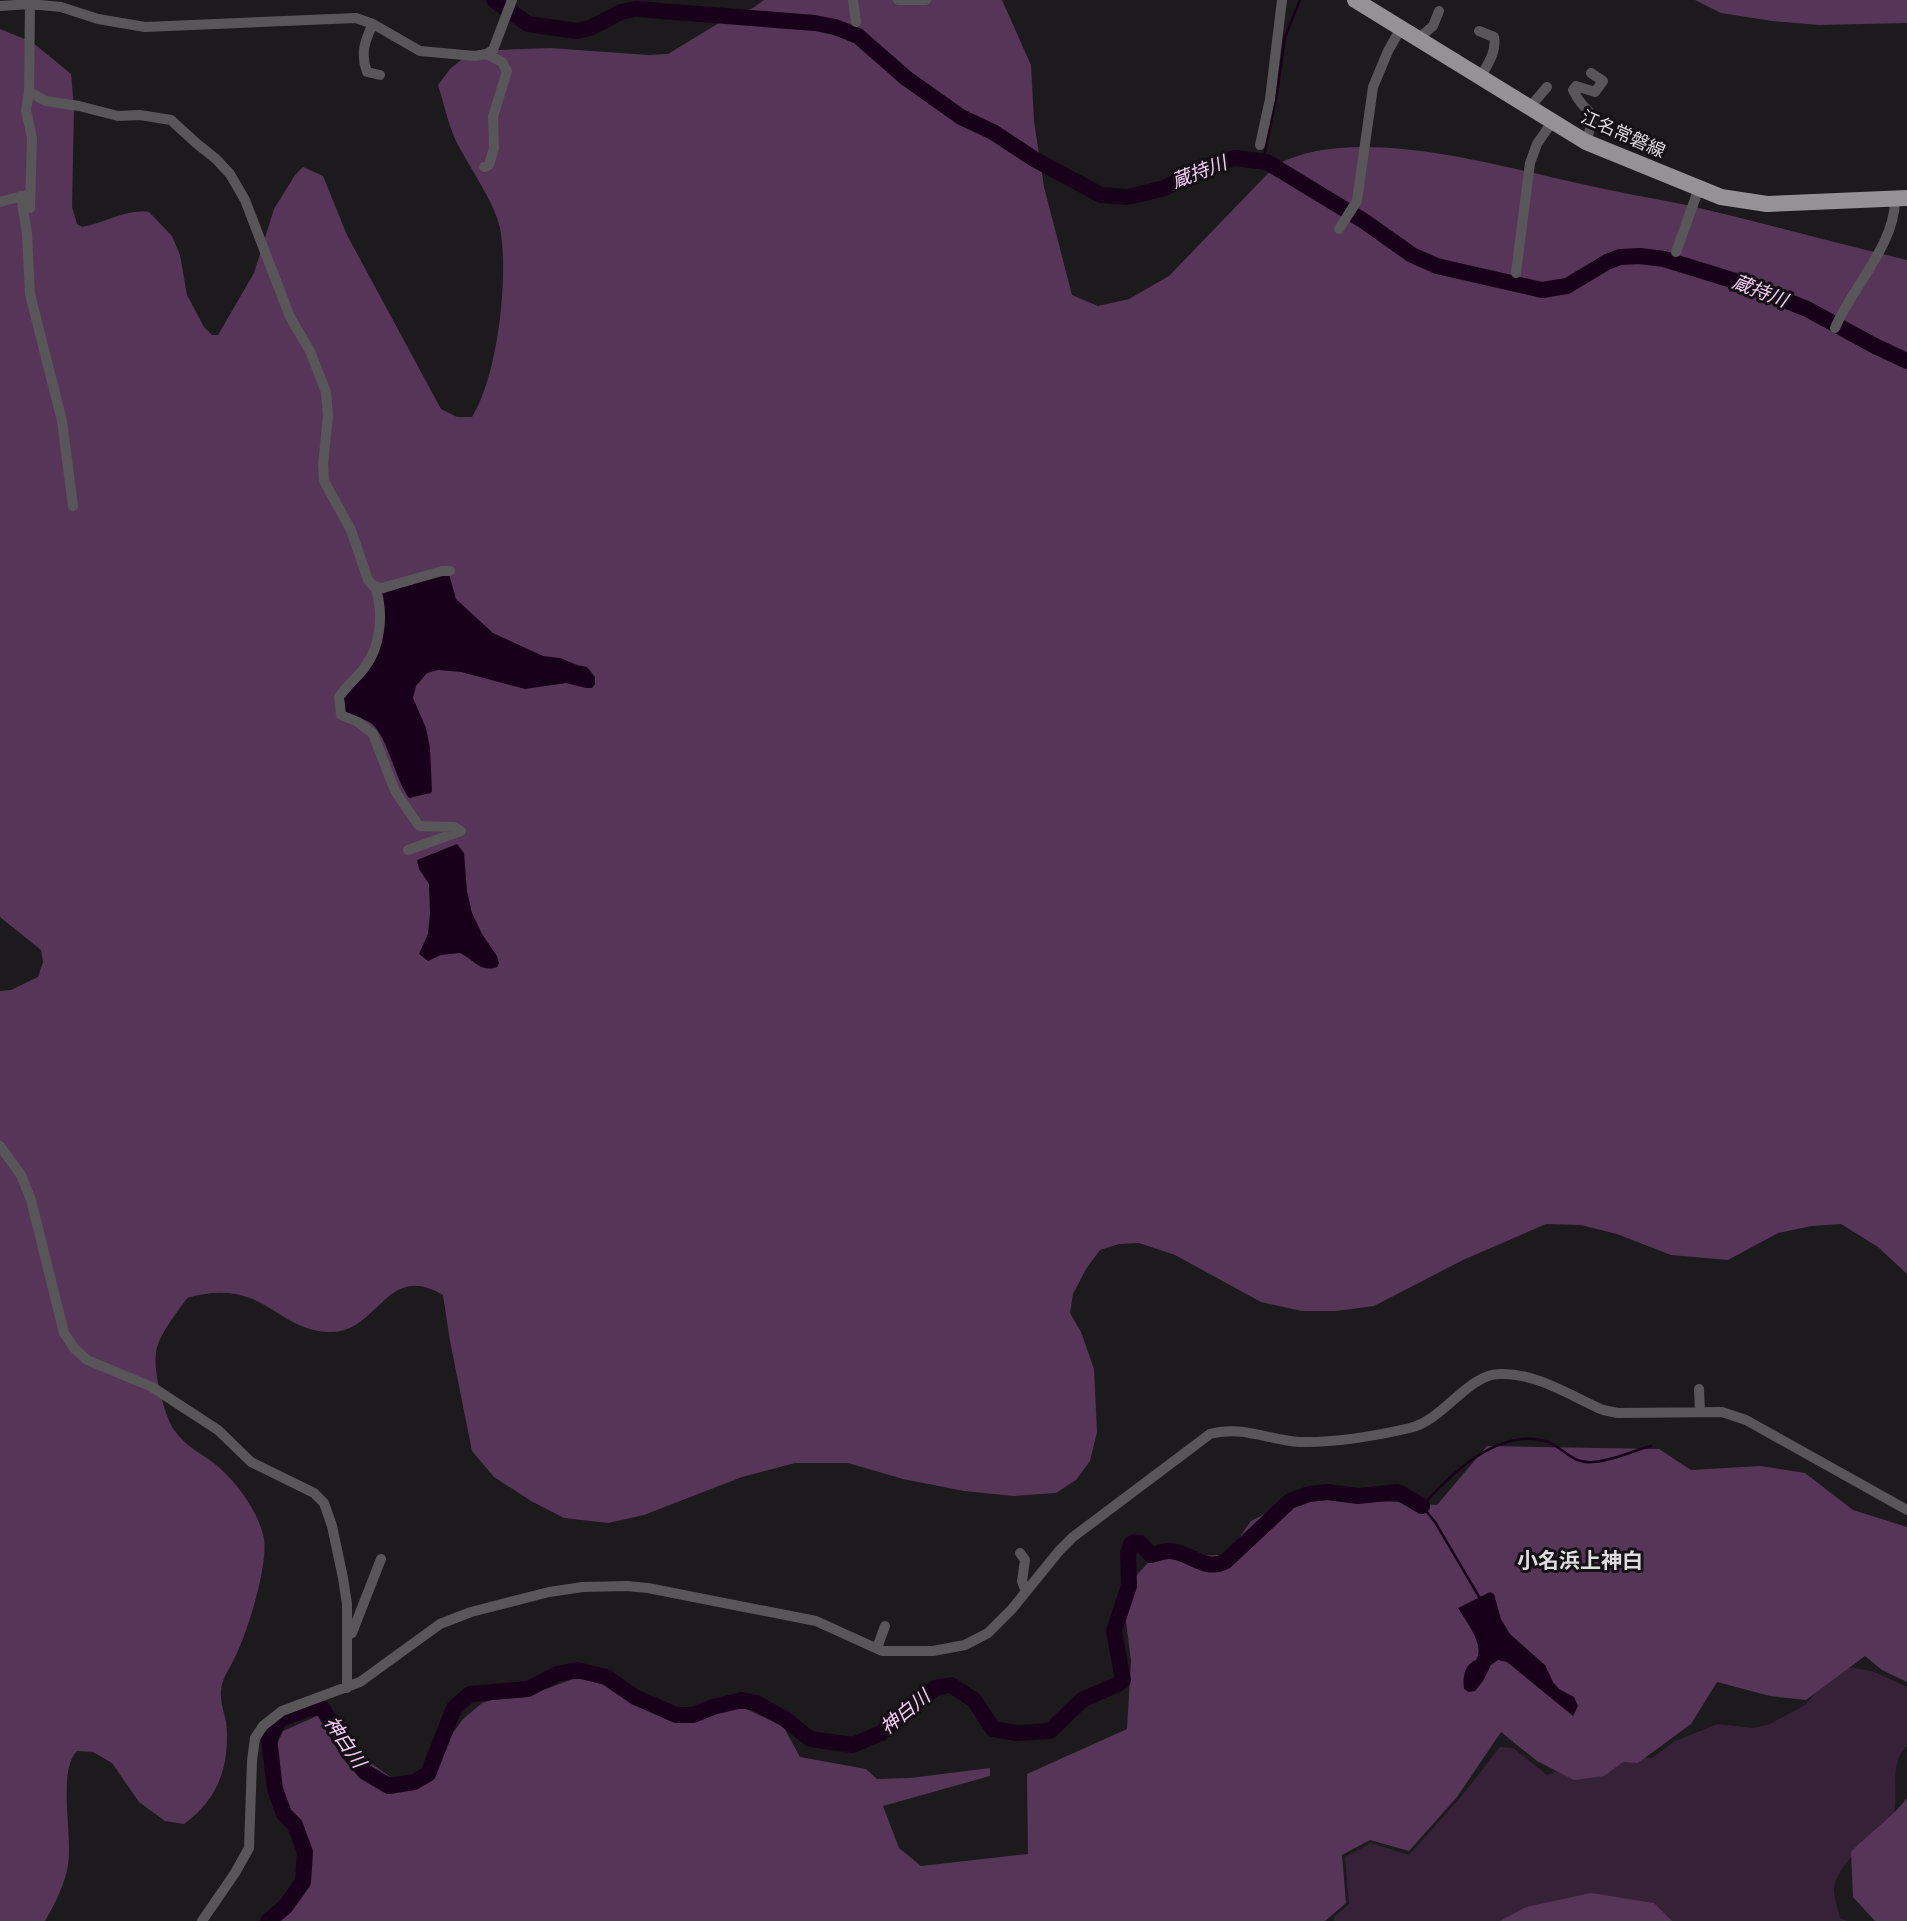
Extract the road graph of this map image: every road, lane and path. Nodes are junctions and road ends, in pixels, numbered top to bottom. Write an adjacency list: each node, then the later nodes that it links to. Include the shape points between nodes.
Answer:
1 (512, 0): 15 (street, via 493,50)
2 (853, 0): 10 (street)
3 (898, 0): 4 (street)
4 (926, 0)
5 (1282, 0): 24 (street)
6 (1355, 0): 12 (main road, 江名常磐線)
7 (30, 4): 8 (street); 11 (street, via 145,27 339,17); 20 (street)
8 (0, 6)
9 (1439, 11): 14 (street, via 1433,26)
10 (856, 22)
11 (373, 24): 15 (street, via 420,51); 17 (street, via 363,59 367,72)
12 (1401, 28): 14 (main road, 江名常磐線); 31 (street, via 1373,87 1357,201)
13 (1479, 32): 18 (street, via 1496,41)
14 (1419, 38): 18 (main road, 江名常磐線)
15 (486, 54): 25 (street, via 502,62 507,71 493,117 494,148)
16 (1591, 74): 23 (street, via 1603,81 1598,90 1576,86 1573,90 1593,118)
17 (380, 75)
18 (1480, 78): 21 (main road, 江名常磐線)
19 (1548, 87): 21 (street)
20 (29, 92): 27 (street, via 26,110 32,138); 37 (street, via 46,101 118,116 171,120 230,174 326,392 324,481)
21 (1530, 107): 22 (main road, 江名常磐線)
22 (1552, 122): 23 (main road, 江名常磐線); 33 (street, via 1530,163)
23 (1586, 142): 26 (main road, 江名常磐線)
24 (1260, 145)
25 (484, 167)
26 (1699, 188): 28 (main road, 江名常磐線, via 1721,197 1767,204); 32 (street)
27 (25, 195): 29 (street); 30 (street); 35 (street, via 30,294 62,421)
28 (1901, 198): 34 (street, via 1881,247)
29 (0, 201)
30 (30, 208)
31 (1339, 229)
32 (1676, 252)
33 (1517, 273)
34 (1835, 328)
35 (73, 506)
36 (450, 571): 37 (street)
37 (375, 587): 38 (street, via 378,633 368,662 339,697 341,715 373,734 395,791 419,826 461,831)
38 (408, 850)
39 (0, 1146): 47 (street, via 21,1175 31,1200 64,1333 74,1348 87,1360 152,1387 218,1430 251,1462 314,1493 324,1503 343,1578)
40 (1699, 1389): 41 (street)
41 (1700, 1411): 42 (street, via 1746,1420); 45 (street, via 1618,1413 1521,1375 1495,1374 1466,1390 1431,1421 1392,1432 1296,1442 1223,1430 1199,1441 1073,1537)
42 (1907, 1510)
43 (1020, 1553): 45 (street, via 1025,1560)
44 (381, 1559): 47 (street, via 352,1633)
45 (1026, 1592): 48 (street, via 996,1626 965,1645 933,1651)
46 (884, 1626): 48 (street)
47 (346, 1636): 49 (street)
48 (877, 1648): 49 (street, via 798,1617 648,1587 583,1587 471,1612 440,1625)
49 (347, 1688): 50 (street, via 282,1711 255,1738 249,1848)
50 (202, 1921)

